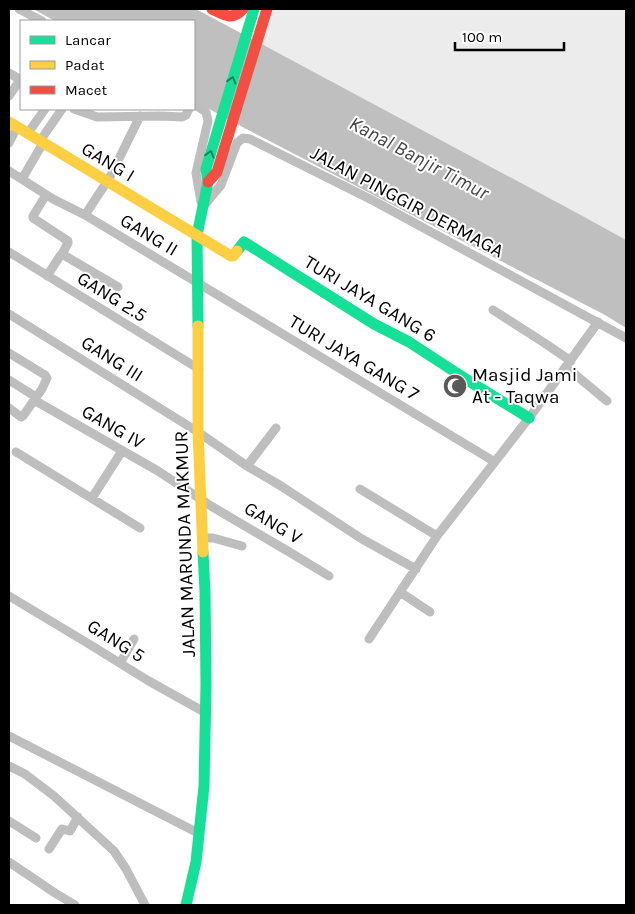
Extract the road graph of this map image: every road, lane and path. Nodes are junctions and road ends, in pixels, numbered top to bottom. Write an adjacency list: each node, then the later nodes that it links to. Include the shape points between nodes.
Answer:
1 (19, 9): 6 (street)
2 (212, 9): 3 (main road, via 229,17)
3 (243, 9)
4 (254, 9): 24 (main road, JALAN MARUNDA MAKMUR, one-way to 4, via 206,169)
5 (267, 9): 24 (main road, JALAN MARUNDA MAKMUR, via 217,172)
6 (40, 20)
7 (9, 73): 8 (street)
8 (20, 79)
9 (20, 81): 10 (street)
10 (9, 96)
11 (195, 105): 26 (street, via 208,117 196,174)
12 (44, 110): 18 (street)
13 (61, 110): 19 (street)
14 (77, 110): 16 (street, via 97,117)
15 (188, 110): 16 (street, via 182,117)
16 (140, 116): 23 (street)
17 (13, 124): 18 (main road, GANG I); 20 (street, GANG I)
18 (28, 133): 19 (main road, GANG I)
19 (41, 142): 22 (street); 23 (main road, GANG I)
20 (9, 143)
21 (9, 171): 22 (street, GANG II)
22 (22, 179): 25 (street, GANG II)
23 (107, 182): 27 (street); 28 (main road, GANG I)
24 (208, 182): 26 (main road, JALAN MARUNDA MAKMUR)
25 (46, 195): 27 (street, GANG II); 30 (street, via 33,218 68,241)
26 (202, 208): 28 (main road, JALAN MARUNDA MAKMUR); 36 (street, JALAN PINGGIR DERMAGA, via 221,185 237,143 243,138 250,139 374,201)
27 (85, 216): 32 (street, GANG II)
28 (197, 235): 32 (main road, JALAN MARUNDA MAKMUR); 45 (main road, TURI JAYA GANG 6, via 232,257 244,242)
29 (9, 252): 31 (street, GANG 2.5)
30 (62, 254): 31 (street); 33 (street)
31 (47, 276): 40 (street, GANG 2.5)
32 (197, 283): 40 (main road, JALAN MARUNDA MAKMUR); 50 (street, TURI JAYA GANG 7)
33 (118, 287)
34 (493, 310): 39 (street, via 543,342)
35 (9, 314): 47 (street, GANG III)
36 (598, 322): 37 (street, JALAN PINGGIR DERMAGA); 39 (street)
37 (626, 338)
38 (9, 353): 42 (street, via 46,376)
39 (568, 364): 43 (street); 45 (street)
40 (199, 369): 47 (main road, JALAN MARUNDA MAKMUR)
41 (9, 380): 42 (street, GANG IV)
42 (35, 399): 44 (street, via 22,416); 48 (street, GANG IV)
43 (607, 400)
44 (9, 408)
45 (529, 418): 50 (street)
46 (276, 428): 51 (street)
47 (198, 432): 51 (street, GANG III); 54 (main road, JALAN MARUNDA MAKMUR)
48 (122, 451): 53 (street); 54 (street, GANG IV)
49 (16, 452): 53 (street)
50 (495, 462): 56 (street)
51 (247, 466): 59 (street, GANG III)
52 (360, 489): 56 (street)
53 (92, 498): 55 (street)
54 (200, 499): 57 (main road, JALAN MARUNDA MAKMUR); 60 (street, GANG V)
55 (140, 528)
56 (437, 536): 59 (street)
57 (202, 538): 58 (street); 67 (main road, JALAN MARUNDA MAKMUR)
58 (242, 546)
59 (416, 569): 61 (street)
60 (328, 576)
61 (400, 592): 63 (street); 65 (street)
62 (9, 596): 66 (street, GANG 5)
63 (430, 612)
64 (134, 639): 66 (street)
65 (369, 639)
66 (120, 663): 67 (street, GANG 5)
67 (206, 713): 72 (main road, JALAN MARUNDA MAKMUR, via 204,786)
68 (9, 736): 72 (street)
69 (9, 766): 70 (street, via 25,774)
70 (78, 817): 74 (street, via 70,831 62,829); 77 (street, via 114,851)
71 (9, 821): 73 (street)
72 (198, 832): 78 (main road, JALAN MARUNDA MAKMUR, via 196,862)
73 (36, 838)
74 (49, 849)
75 (9, 862): 76 (street)
76 (75, 905)
77 (145, 905)
78 (186, 905)

